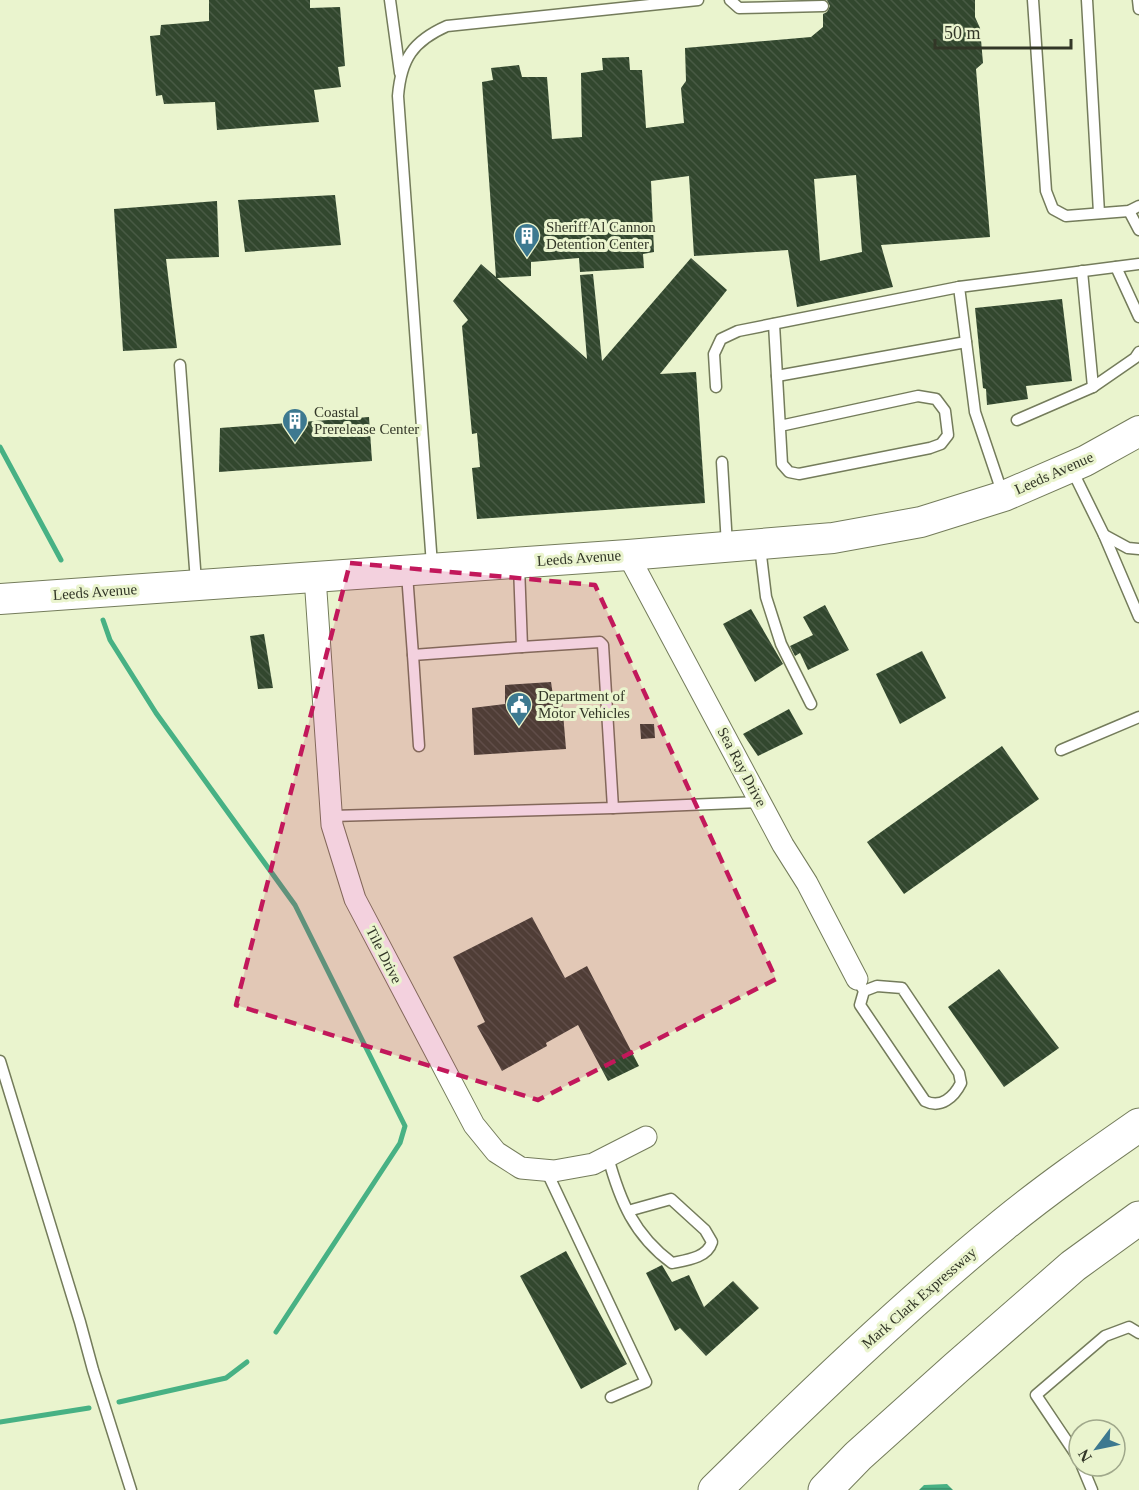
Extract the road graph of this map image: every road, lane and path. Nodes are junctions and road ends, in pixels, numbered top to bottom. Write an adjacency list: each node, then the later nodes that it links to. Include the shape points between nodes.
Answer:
1 (390, 0): 10 (lane)
2 (692, 0): 3 (lane); 10 (lane, via 447,26 427,35)
3 (698, 0)
4 (730, 0): 8 (lane, via 739,8)
5 (1033, 0): 12 (lane, via 1046,191 1053,209 1066,216)
6 (1087, 0): 12 (lane)
7 (1138, 0): 9 (lane)
8 (823, 6)
9 (1139, 9)
10 (400, 73): 38 (lane)
11 (1134, 208): 12 (lane); 13 (lane)
12 (1099, 213)
13 (1139, 230)
14 (1139, 264): 15 (lane)
15 (1116, 267): 16 (lane); 18 (lane)
16 (1082, 271): 17 (lane); 25 (lane)
17 (959, 287): 19 (lane); 20 (lane)
18 (1139, 317)
19 (774, 324): 23 (lane); 24 (lane, via 738,331 721,339 714,354)
20 (966, 342): 23 (lane); 31 (lane, via 975,412)
21 (1139, 352): 25 (lane)
22 (180, 365): 40 (lane)
23 (777, 376): 27 (lane)
24 (716, 387)
25 (1093, 387): 26 (lane)
26 (1017, 420)
27 (780, 426): 27 (lane, via 782,464 789,472 799,474 930,448 941,444 948,435 945,411 936,399 918,396)
28 (1139, 431): 30 (street, Leeds Avenue)
29 (722, 462): 34 (lane)
30 (1070, 467): 31 (street, Leeds Avenue); 32 (lane)
31 (1004, 496): 33 (street, Leeds Avenue, via 921,522 834,538)
32 (1104, 535): 35 (lane, via 1128,548); 42 (lane)
33 (760, 544): 34 (street, Leeds Avenue); 45 (lane, via 765,597 781,644)
34 (727, 546): 36 (street, Leeds Avenue)
35 (1139, 549)
36 (628, 555): 37 (street, Leeds Avenue); 49 (street, Sea Ray Drive)
37 (519, 563): 38 (street, Leeds Avenue); 43 (lane)
38 (420, 570): 39 (street, Leeds Avenue); 44 (lane)
39 (315, 577): 40 (street, Leeds Avenue); 51 (street, Tile Drive)
40 (197, 585): 41 (street, Leeds Avenue)
41 (0, 599)
42 (1139, 617)
43 (522, 647): 44 (lane); 50 (lane, via 600,642 603,645)
44 (412, 655): 47 (lane)
45 (811, 704)
46 (1139, 717): 48 (lane)
47 (419, 746)
48 (1061, 750)
49 (760, 802): 50 (lane); 52 (street, Sea Ray Drive)
50 (613, 808): 51 (lane)
51 (332, 816): 57 (street, Tile Drive, via 355,899 474,1125 496,1152 521,1168)
52 (861, 985): 52 (lane, via 903,988 959,1073 961,1083 957,1091 939,1104 925,1101 860,1005)
53 (0, 1061): 63 (lane)
54 (1139, 1125): 64 (highway, Mark Clark Expressway, via 1013,1217 916,1300)
55 (646, 1137): 56 (street, Tile Drive)
56 (608, 1156): 57 (street, Tile Drive, via 593,1164); 58 (lane)
57 (546, 1170): 61 (lane, via 646,1382)
58 (628, 1212): 58 (lane, via 640,1234 672,1263 710,1249 712,1242 705,1230 671,1199)
59 (1139, 1218): 65 (highway, via 1073,1266 858,1456)
60 (1139, 1333): 62 (lane, via 1129,1327 1105,1336 1036,1395)
61 (611, 1397)
62 (1067, 1441)
63 (131, 1490)
64 (715, 1490)
65 (825, 1490)

